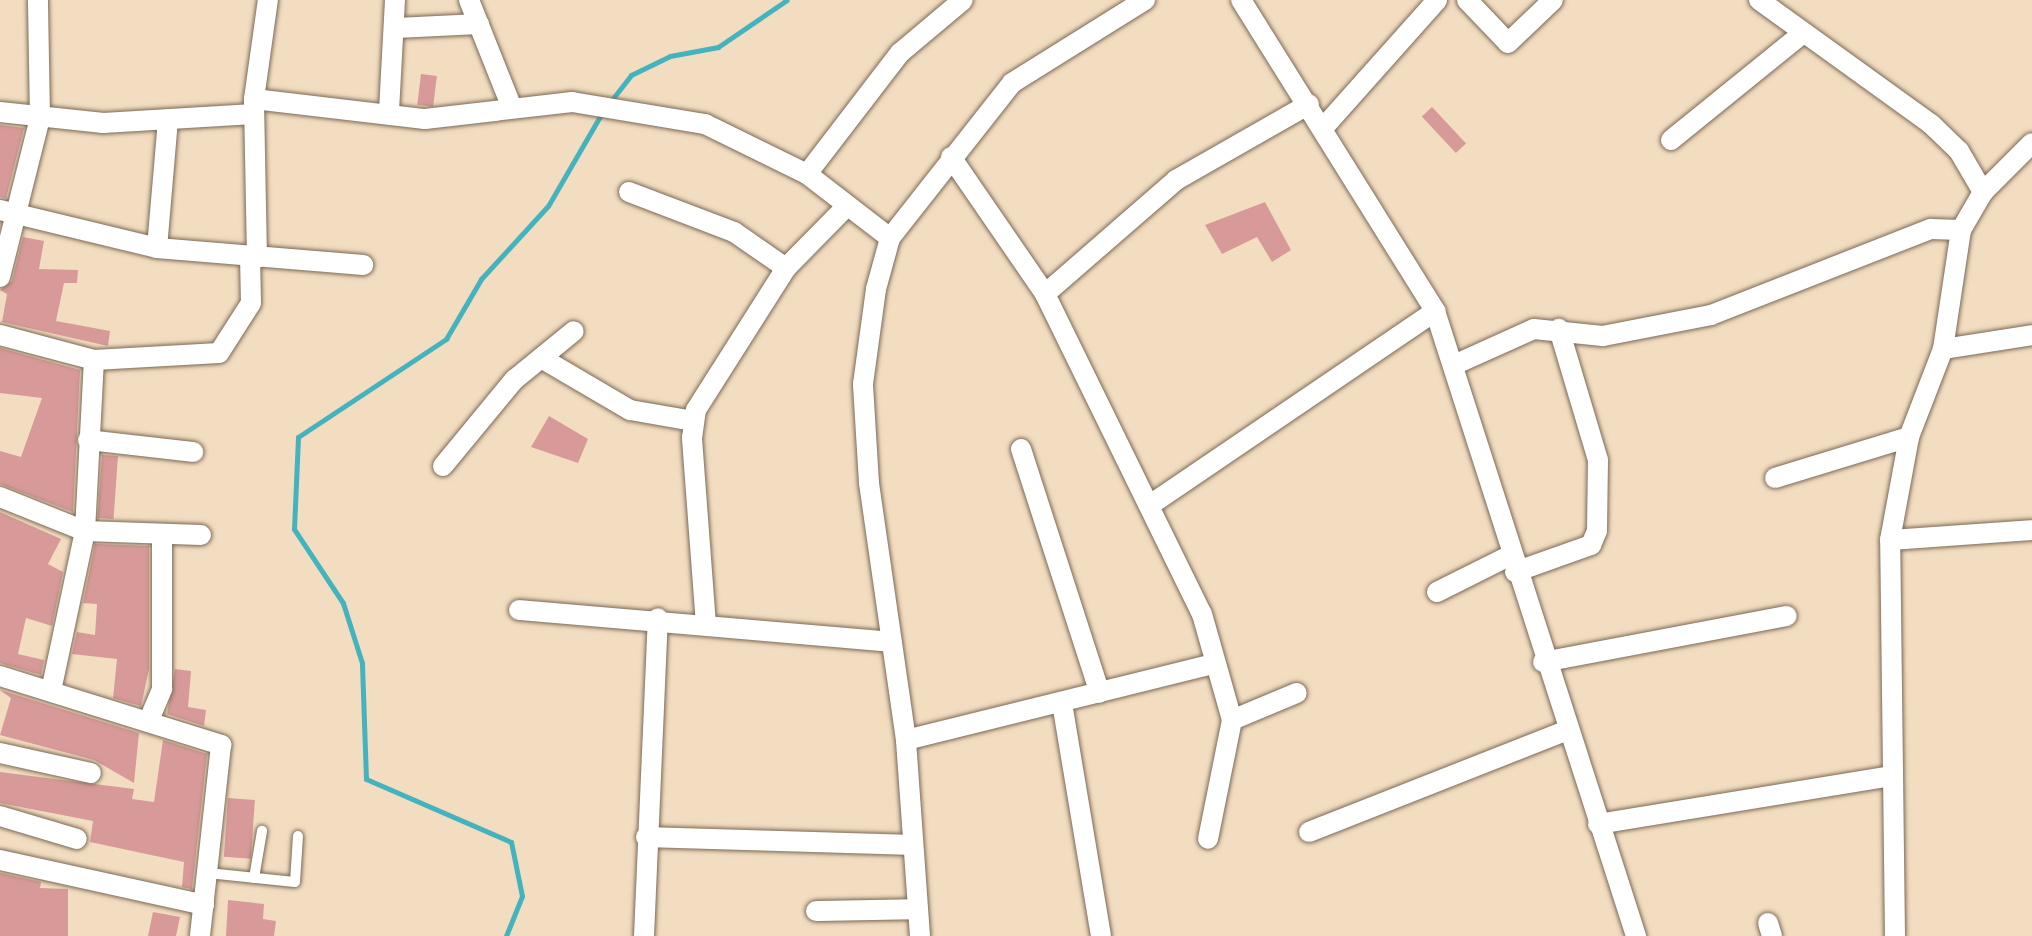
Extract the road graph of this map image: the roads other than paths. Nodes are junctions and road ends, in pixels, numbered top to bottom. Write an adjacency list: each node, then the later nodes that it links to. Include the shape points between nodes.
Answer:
1 (38, 0): 20 (street)
2 (268, 0): 16 (street)
3 (395, 0): 13 (street)
4 (469, 0): 12 (street)
5 (963, 0): 26 (street, via 900,53)
6 (1145, 0): 25 (street, via 1012,83)
7 (1241, 0): 15 (street)
8 (1437, 0): 22 (street)
9 (1467, 0): 10 (street, via 1508,43)
10 (1553, 0)
11 (1759, 0): 14 (street)
12 (479, 24): 13 (street); 17 (street, via 492,43)
13 (396, 28): 18 (street)
14 (1803, 33): 23 (street); 28 (street, via 1931,124 1959,151)
15 (1309, 104): 22 (street); 38 (street, via 1176,180)
16 (254, 106): 18 (street); 21 (street); 34 (street)
17 (512, 108): 18 (street, via 425,119); 26 (street, via 572,102 705,124)
18 (389, 111)
19 (0, 112): 20 (street)
20 (40, 118): 21 (street); 30 (street)
21 (168, 119): 33 (street)
22 (1324, 127): 39 (street)
23 (1671, 140)
24 (2032, 143): 28 (street)
25 (951, 157): 32 (street); 38 (street)
26 (807, 174): 29 (street)
27 (629, 192): 36 (street, via 734,232)
28 (1983, 192): 31 (street)
29 (846, 207): 32 (street); 36 (street)
30 (8, 211): 33 (street); 37 (street)
31 (1961, 230): 40 (street, via 1931,229 1711,315 1640,332); 44 (street)
32 (890, 238): 68 (street, via 863,384)
33 (157, 248): 34 (street)
34 (253, 258): 35 (street); 46 (street, via 251,303 219,353)
35 (363, 265)
36 (786, 268): 48 (street)
37 (0, 277)
38 (1045, 294): 56 (street)
39 (1435, 311): 47 (street); 56 (street)
40 (1559, 329): 47 (street, via 1534,329); 62 (street, via 1598,460 1597,531 1591,545)
41 (574, 331): 45 (street)
42 (0, 335): 46 (street)
43 (2032, 335): 44 (street)
44 (1943, 349): 49 (street)
45 (543, 359): 48 (street, via 630,410); 53 (street, via 514,380)
46 (94, 360): 50 (street)
47 (1456, 364): 62 (street)
48 (694, 421): 67 (street)
49 (1909, 437): 54 (street); 61 (street)
50 (88, 440): 52 (street); 58 (street)
51 (1021, 449): 73 (street)
52 (193, 452)
53 (443, 466)
54 (1775, 478)
55 (0, 497): 58 (street)
56 (1150, 505): 70 (street, via 1202,614)
57 (2032, 530): 61 (street)
58 (85, 531): 59 (street); 72 (street)
59 (162, 535): 60 (street); 76 (street, via 162,689)
60 (201, 535)
61 (1890, 540): 82 (street)
62 (1513, 563): 63 (street); 69 (street)
63 (1437, 592)
64 (519, 610): 66 (street)
65 (1787, 616): 69 (street)
66 (658, 618): 67 (street); 88 (street)
67 (706, 625): 68 (street)
68 (892, 642): 79 (street)
69 (1543, 662): 78 (street)
70 (1216, 663): 73 (street); 77 (street)
71 (0, 676): 72 (street)
72 (51, 691): 76 (street)
73 (1100, 693): 75 (street)
74 (1297, 693): 77 (street)
75 (1062, 703): 79 (street); 101 (street)
76 (149, 720): 93 (street, via 221,745)
77 (1232, 720): 90 (street)
78 (1565, 731): 84 (street); 86 (street)
79 (906, 740): 91 (street)
80 (0, 753): 81 (street)
81 (91, 773)
82 (1890, 776): 84 (street); 103 (street)
83 (0, 816): 89 (street)
84 (1598, 824): 102 (street)
85 (262, 831): 94 (lane)
86 (1309, 832)
87 (298, 836): 94 (lane, via 295,882)
88 (646, 837): 91 (street); 99 (street)
89 (77, 839)
90 (1208, 839)
91 (913, 845): 96 (street)
92 (0, 860): 95 (street)
93 (208, 873): 94 (lane); 95 (street)
94 (254, 878)
95 (204, 905): 98 (street)
96 (916, 909): 97 (street); 100 (street)
97 (816, 911)
98 (200, 936)
99 (644, 936)
100 (920, 936)
101 (1101, 936)
102 (1636, 936)
103 (1895, 936)

